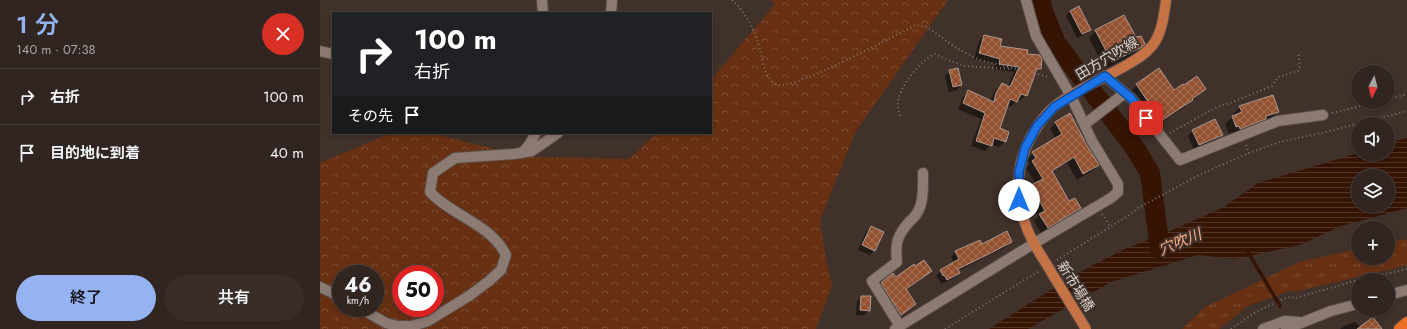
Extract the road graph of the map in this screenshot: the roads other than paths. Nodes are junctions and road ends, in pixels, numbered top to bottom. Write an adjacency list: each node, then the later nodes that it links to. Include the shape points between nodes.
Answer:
1 (542, 0): 5 (street)
2 (612, 0): 6 (street)
3 (1026, 0): 10 (street, via 1036,36)
4 (1164, 3): 9 (main road, 田方穴吹線, via 1159,34 1152,46 1138,59)
5 (542, 12)
6 (611, 12)
7 (320, 51): 8 (street)
8 (332, 54)
9 (1102, 78): 10 (main road, 田方穴吹線); 11 (street)
10 (1074, 94): 13 (street); 18 (main road, 田方穴吹線, via 1054,107 1037,126 1025,148 1019,172 1019,200 1024,223)
11 (1121, 96): 12 (street, via 1131,98 1180,160 1278,121); 13 (street)
12 (1323, 116)
13 (1089, 122): 18 (street, via 1092,141 1118,184 1118,192)
14 (535, 134): 16 (street)
15 (557, 134): 16 (street, via 532,151)
16 (522, 153): 25 (street, via 455,158 433,173 430,192 437,200 482,228 501,246 506,255 501,270 469,296 428,321 412,326 397,326)
17 (923, 173): 28 (street, via 921,207 901,231 895,247 897,262 872,281)
18 (1033, 244): 19 (main road, 田方穴吹線); 28 (street)
19 (1042, 257): 29 (main road, 新市場橋, bridge)
20 (320, 287): 22 (street)
21 (1407, 290): 23 (street)
22 (332, 293)
23 (1395, 293)
24 (1351, 306): 26 (street)
25 (376, 317)
26 (1301, 322): 30 (street, via 1285,321); 31 (street)
27 (1407, 322): 32 (highway)
28 (898, 327)
29 (1086, 329)
30 (1263, 329)
31 (1286, 329)
32 (1400, 329)

